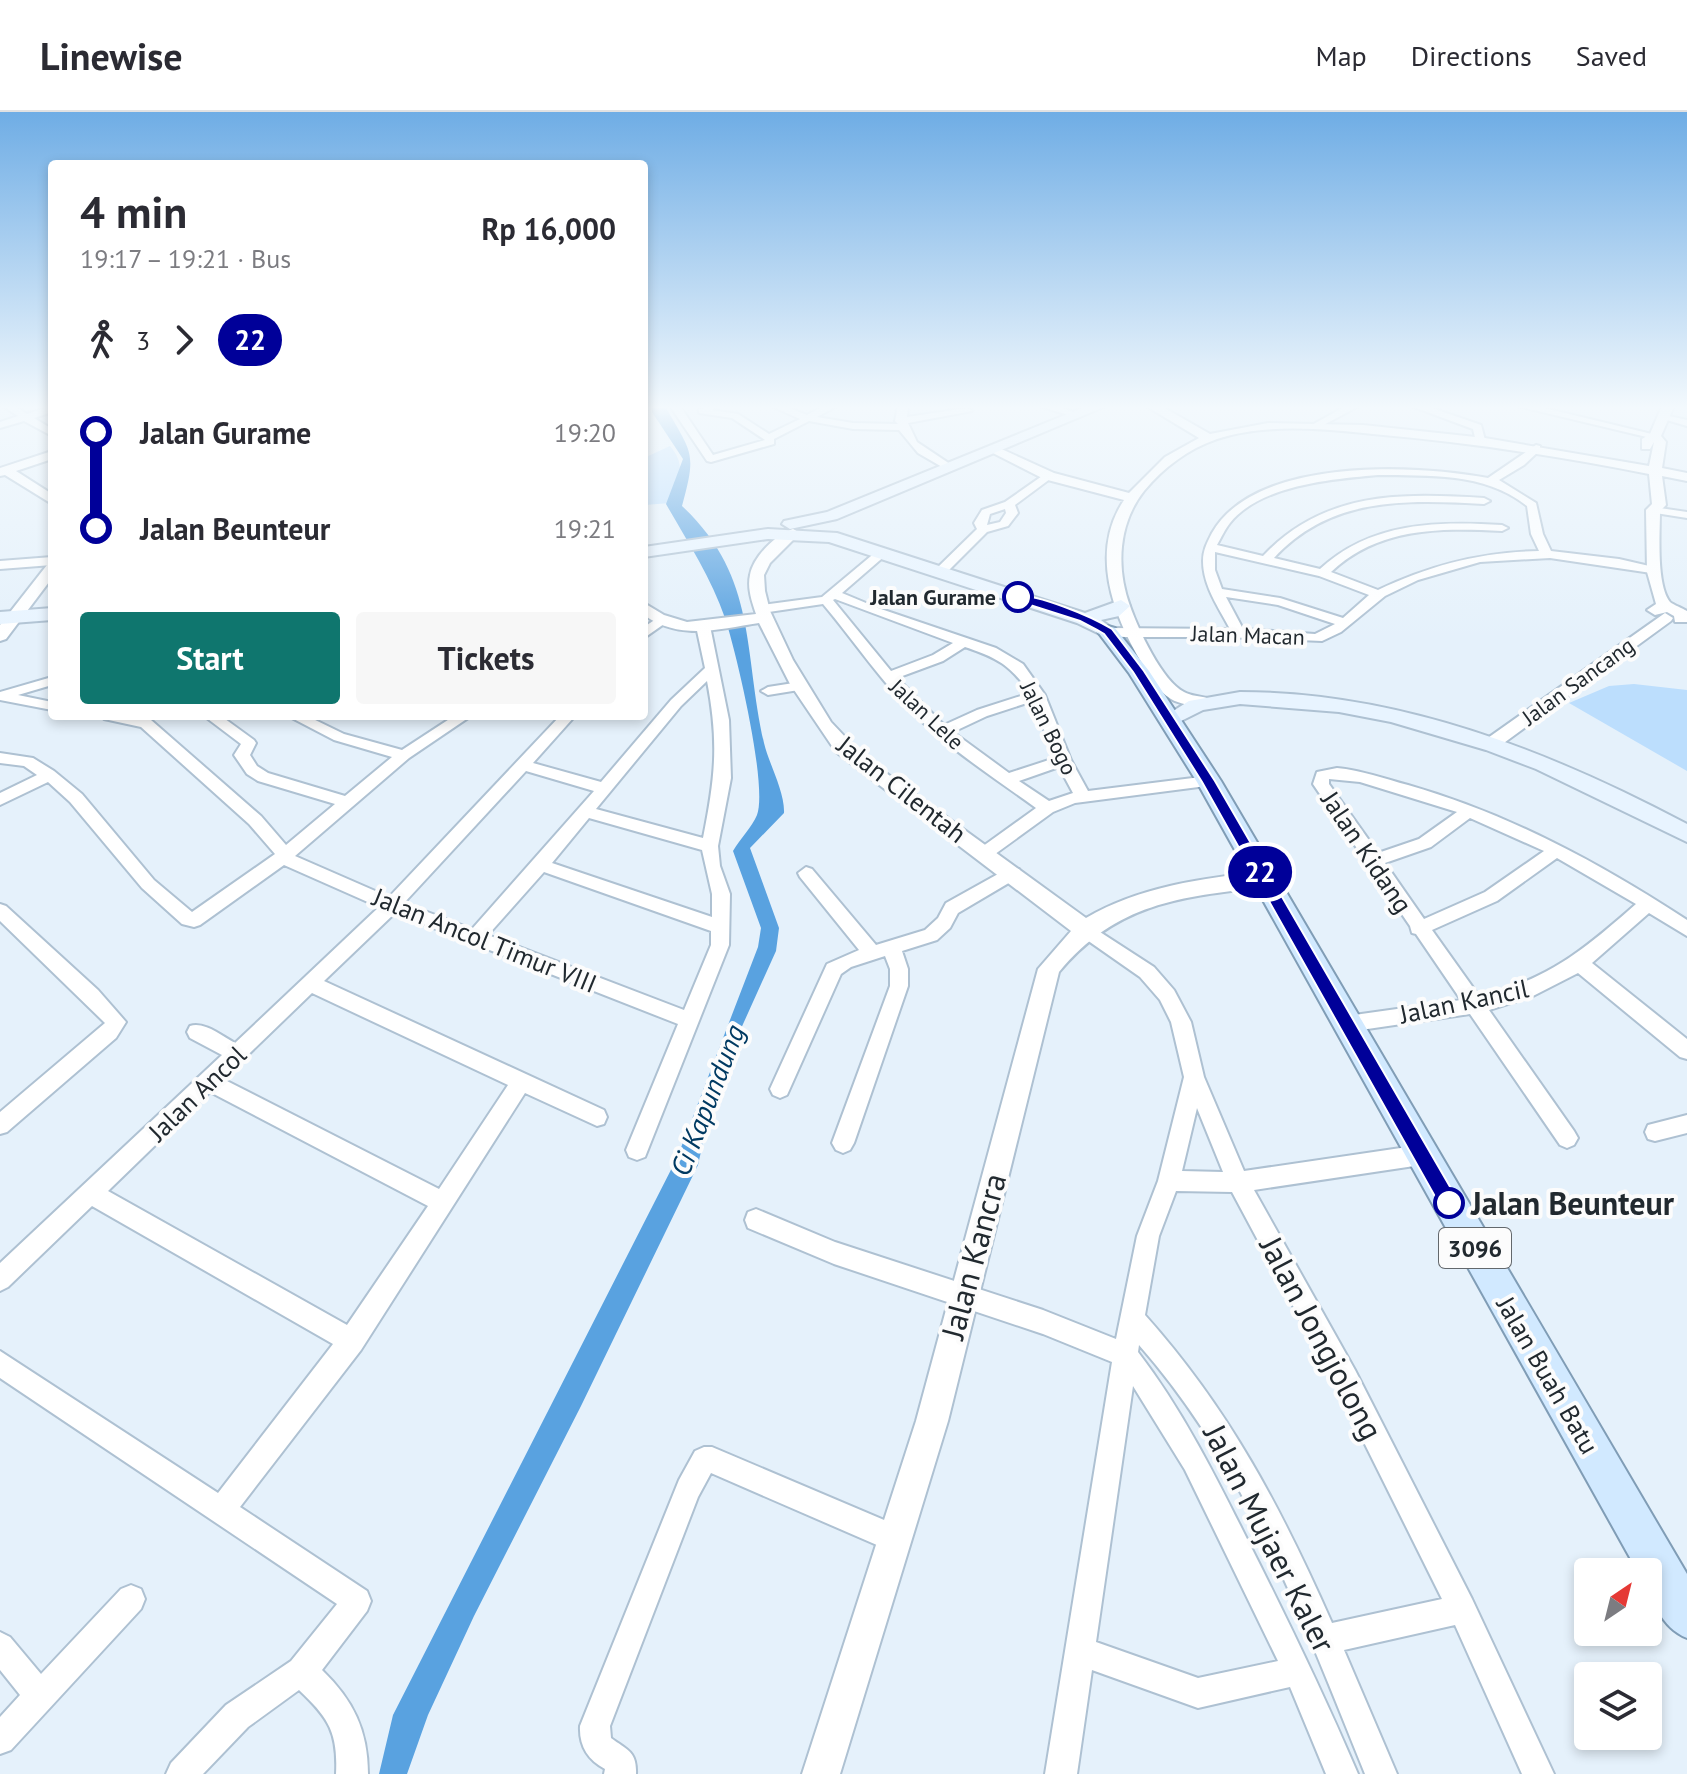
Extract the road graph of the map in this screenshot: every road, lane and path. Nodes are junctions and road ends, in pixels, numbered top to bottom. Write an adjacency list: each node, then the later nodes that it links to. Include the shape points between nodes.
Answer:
1 (25, 484): 10 (street)
2 (911, 484): 16 (main road)
3 (1038, 484): 13 (street)
4 (1078, 484): 11 (street)
5 (1145, 484): 11 (street)
6 (1300, 484): 22 (street, via 1235,511)
7 (1487, 484): 12 (street)
8 (1497, 484): 25 (street, via 1532,505)
9 (1653, 484): 14 (street, via 1659,505)
10 (48, 498)
11 (1132, 498): 37 (street, via 1114,548)
12 (1484, 501): 17 (street); 27 (street, via 1403,499 1334,511 1293,531)
13 (1009, 504): 18 (street, via 1012,513 1007,521); 18 (street, via 983,515)
14 (1653, 510): 15 (street); 30 (street)
15 (1687, 515)
16 (831, 516): 20 (main road); 21 (main road, via 820,526)
17 (1502, 528): 24 (street); 33 (street, via 1433,527 1377,537 1345,552)
18 (983, 530): 32 (street)
19 (793, 533): 20 (main road); 21 (main road); 41 (street, Jalan Cilentah, via 757,574)
20 (724, 537): 23 (main road)
21 (831, 537): 26 (main road)
22 (1210, 547): 27 (street); 34 (street)
23 (648, 548)
24 (1521, 553): 25 (street, Jalan Macan); 35 (street, Jalan Macan, via 1447,567)
25 (1546, 553): 30 (street, Jalan Macan)
26 (881, 554): 32 (main road); 36 (street)
27 (1267, 558): 33 (street)
28 (48, 561): 29 (street)
29 (0, 565)
30 (1654, 571): 42 (street, via 1657,590)
31 (48, 572): 43 (street)
32 (940, 572): 44 (main road)
33 (1323, 573): 35 (street)
34 (1216, 592): 47 (street, via 1280,602); 51 (street)
35 (1378, 594): 47 (street, Jalan Macan)
36 (830, 597): 39 (street, Jalan Bogo); 41 (street); 46 (street, Jalan Lele)
37 (1121, 606): 44 (main road); 52 (street)
38 (648, 611): 45 (street)
39 (873, 611): 46 (street); 54 (street, Jalan Bogo)
40 (48, 614): 43 (main road)
41 (761, 615): 48 (street); 58 (street, Jalan Cilentah)
42 (1674, 617): 73 (street, Jalan Sancang)
43 (7, 618): 53 (street)
44 (1084, 619): 50 (main road)
45 (659, 621): 48 (street, via 676,627); 49 (street)
46 (846, 622): 56 (street, Jalan Lele)
47 (1343, 622): 51 (street, Jalan Macan, via 1321,637)
48 (709, 625): 55 (street)
49 (648, 631)
50 (1108, 632): 52 (street, Jalan Macan); 70 (main road, Jalan Buah Batu)
51 (1239, 633): 52 (street, Jalan Macan)
52 (1134, 635): 62 (street, via 1173,693)
53 (0, 636)
54 (963, 642): 56 (street); 60 (street, Jalan Bogo, via 1005,658)
55 (711, 670): 81 (street, via 676,703); 89 (street, via 722,720 723,778)
56 (888, 677): 72 (street, Jalan Lele)
57 (48, 682): 61 (street)
58 (800, 686): 59 (street); 90 (street, Jalan Cilentah, via 836,742 857,761)
59 (768, 691)
60 (1038, 695): 72 (street); 76 (street, Jalan Bogo)
61 (0, 696): 63 (street)
62 (1201, 702): 70 (main road); 73 (main road, via 1311,701 1377,712)
63 (48, 705)
64 (145, 720): 92 (street, Jalan Ancol Timur VIII)
65 (217, 720): 84 (street, via 249,743 242,755 263,777)
66 (303, 720): 71 (street)
67 (325, 720): 71 (street)
68 (456, 720): 74 (street)
69 (564, 720): 77 (street, Jalan Ancol)
70 (1169, 720): 80 (main road, Jalan Buah Batu / 3096)
71 (316, 726): 74 (street)
72 (943, 731): 79 (street, Jalan Lele)
73 (1491, 744): 88 (main road, via 1638,806)
74 (404, 755): 84 (street)
75 (0, 758): 78 (street, via 28,762)
76 (1063, 760): 79 (street); 82 (street, Jalan Bogo)
77 (523, 765): 81 (street); 99 (street, Jalan Ancol)
78 (49, 775): 83 (street); 92 (street, via 76,798 148,884 188,919 202,916)
79 (1008, 779): 85 (street, Jalan Lele)
80 (1200, 782): 82 (street); 97 (main road, Jalan Buah Batu / 3096)
81 (606, 789): 87 (street)
82 (1082, 795): 85 (street)
83 (0, 800)
84 (350, 803): 92 (street)
85 (1047, 808): 90 (street)
86 (1468, 811): 91 (street, Jalan Kidang); 93 (street, via 1425,845); 93 (street, Jalan Kidang, via 1350,775 1322,776 1321,784)
87 (587, 812): 89 (street); 94 (street)
88 (1687, 834)
89 (710, 846): 101 (street, via 721,894)
90 (990, 849): 96 (street, Jalan Cilentah)
91 (1556, 850): 98 (street, Jalan Kidang); 103 (street, via 1504,892)
92 (287, 854): 99 (street, Jalan Ancol Timur VIII, via 289,860)
93 (1374, 860): 103 (street, Jalan Kidang)
94 (541, 865): 101 (street); 105 (street)
95 (806, 873): 106 (street)
96 (1013, 873): 102 (street, Jalan Cilentah); 106 (street, via 952,908 931,935)
97 (1264, 879): 102 (street, Jalan Kancra, via 1148,896); 111 (main road, Jalan Buah Batu / 3096)
98 (1649, 903): 104 (street, Jalan Kidang); 107 (street, Jalan Kancil)
99 (392, 905): 105 (street, Jalan Ancol Timur VIII); 108 (street, Jalan Ancol)
100 (0, 911): 121 (street, via 116,1022)
101 (721, 927): 110 (street, via 720,945)
102 (1083, 928): 115 (street, Jalan Jongjolong, via 1147,972 1167,995 1181,1022); 133 (street, Jalan Kancra, via 1049,969)
103 (1418, 928): 109 (street, Jalan Kidang)
104 (1687, 929)
105 (475, 937): 110 (street, Jalan Ancol Timur VIII)
106 (882, 952): 118 (street, via 834,969); 124 (street, via 899,969 899,986)
107 (1579, 963): 109 (street, Jalan Kancil, via 1543,984); 113 (street)
108 (312, 984): 114 (street, Jalan Ancol); 117 (street)
109 (1473, 1005): 111 (street, Jalan Kancil); 123 (street, Jalan Kidang)
110 (689, 1020): 125 (street)
111 (1347, 1024): 126 (main road, Jalan Buah Batu / 3096)
112 (197, 1032): 114 (street)
113 (1687, 1051)
114 (238, 1054): 116 (street, Jalan Ancol)
115 (1194, 1077): 127 (street); 128 (street, Jalan Jongjolong)
116 (209, 1082): 129 (street, Jalan Ancol); 130 (street)
117 (520, 1083): 119 (street); 130 (street)
118 (780, 1089)
119 (597, 1117)
120 (1687, 1124): 122 (street)
121 (0, 1125)
122 (1655, 1132)
123 (1567, 1138)
124 (843, 1143)
125 (637, 1150)
126 (1421, 1155): 128 (street); 142 (main road, Jalan Buah Batu / 3096)
127 (1169, 1181): 128 (street); 134 (street, via 1148,1236)
128 (1238, 1182): 141 (street, Jalan Jongjolong, via 1346,1379)
129 (91, 1193): 132 (street, Jalan Ancol); 135 (street)
130 (444, 1203): 135 (street)
131 (756, 1220): 133 (street, via 862,1263)
132 (0, 1279)
133 (962, 1294): 136 (street); 139 (street, Jalan Kancra, via 932,1421)
134 (1132, 1319): 136 (street); 143 (street, Jalan Mujaer Kaler, via 1181,1372 1235,1457)
135 (352, 1341): 138 (street)
136 (1125, 1355): 145 (street); 147 (street, Jalan Mujaer Kaler, via 1194,1461)
137 (0, 1363): 138 (street)
138 (221, 1510): 146 (street, via 357,1601)
139 (893, 1538): 152 (street, via 704,1460 595,1726 599,1750 621,1761); 153 (street, Jalan Kancra)
140 (131, 1599): 148 (street)
141 (1462, 1609): 143 (street); 157 (street, Jalan Jongjolong)
142 (1687, 1616)
143 (1323, 1640): 156 (street, Jalan Mujaer Kaler)
144 (0, 1647): 148 (street)
145 (1081, 1652): 147 (street, via 1198,1693); 154 (street)
146 (301, 1671): 150 (street, via 237,1716); 151 (street, via 339,1709 354,1747)
147 (1298, 1671): 155 (street, Jalan Mujaer Kaler)
148 (39, 1695): 149 (street)
149 (0, 1739)
150 (182, 1774)
151 (352, 1774)
152 (620, 1774)
153 (821, 1774)
154 (1061, 1774)
155 (1342, 1774)
156 (1381, 1774)
157 (1538, 1774)

